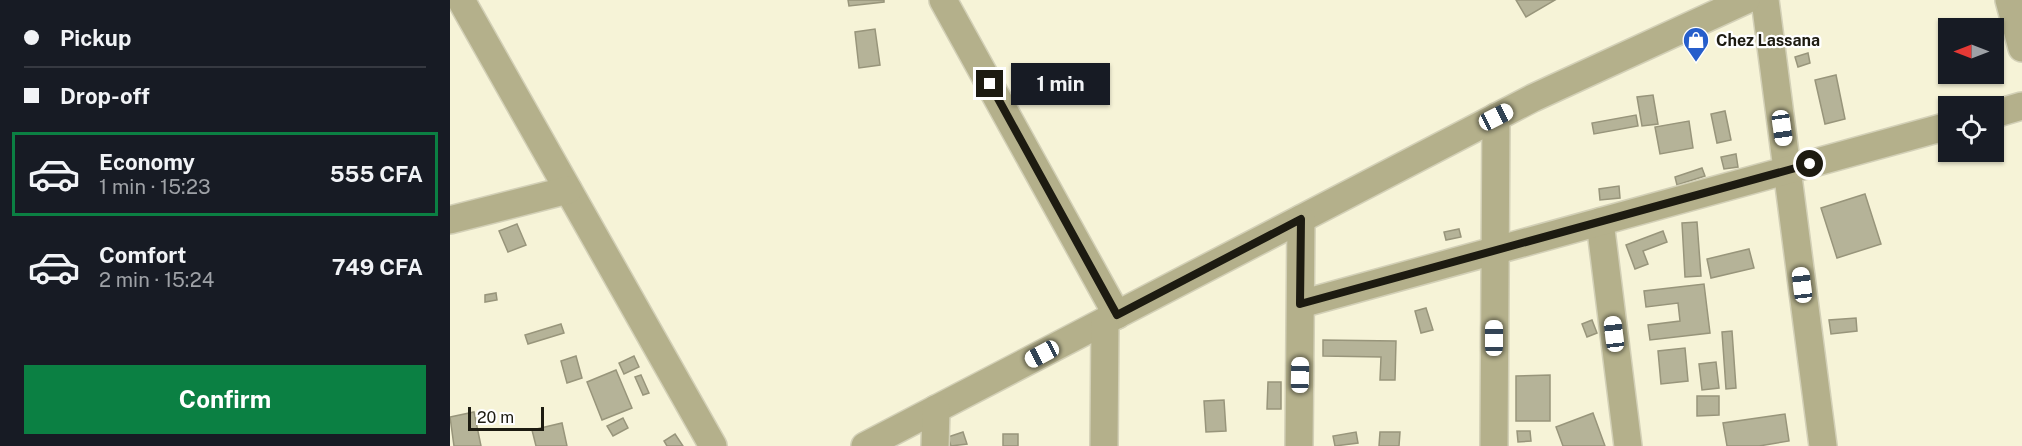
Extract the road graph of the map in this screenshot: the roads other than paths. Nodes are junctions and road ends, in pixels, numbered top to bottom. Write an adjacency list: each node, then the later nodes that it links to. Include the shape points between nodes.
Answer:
1 (943, 0): 18 (street)
2 (1746, 0): 9 (street)
3 (1765, 0): 11 (street)
4 (2009, 0): 6 (street)
5 (462, 17): 12 (street)
6 (2022, 48)
7 (2022, 106): 8 (street)
8 (2004, 111)
9 (1496, 117): 13 (street); 16 (street)
10 (1938, 129): 11 (street)
11 (1787, 171): 15 (street); 27 (street)
12 (568, 190): 14 (street); 20 (street)
13 (1301, 219): 17 (street); 18 (street)
14 (450, 220)
15 (1600, 222): 16 (street); 26 (street)
16 (1495, 251): 17 (street); 25 (street)
17 (1300, 304): 24 (street)
18 (1111, 318): 19 (street); 23 (street)
19 (936, 409): 21 (street); 22 (street)
20 (713, 446)
21 (865, 446)
22 (935, 446)
23 (1104, 446)
24 (1299, 446)
25 (1494, 446)
26 (1628, 446)
27 (1823, 446)

